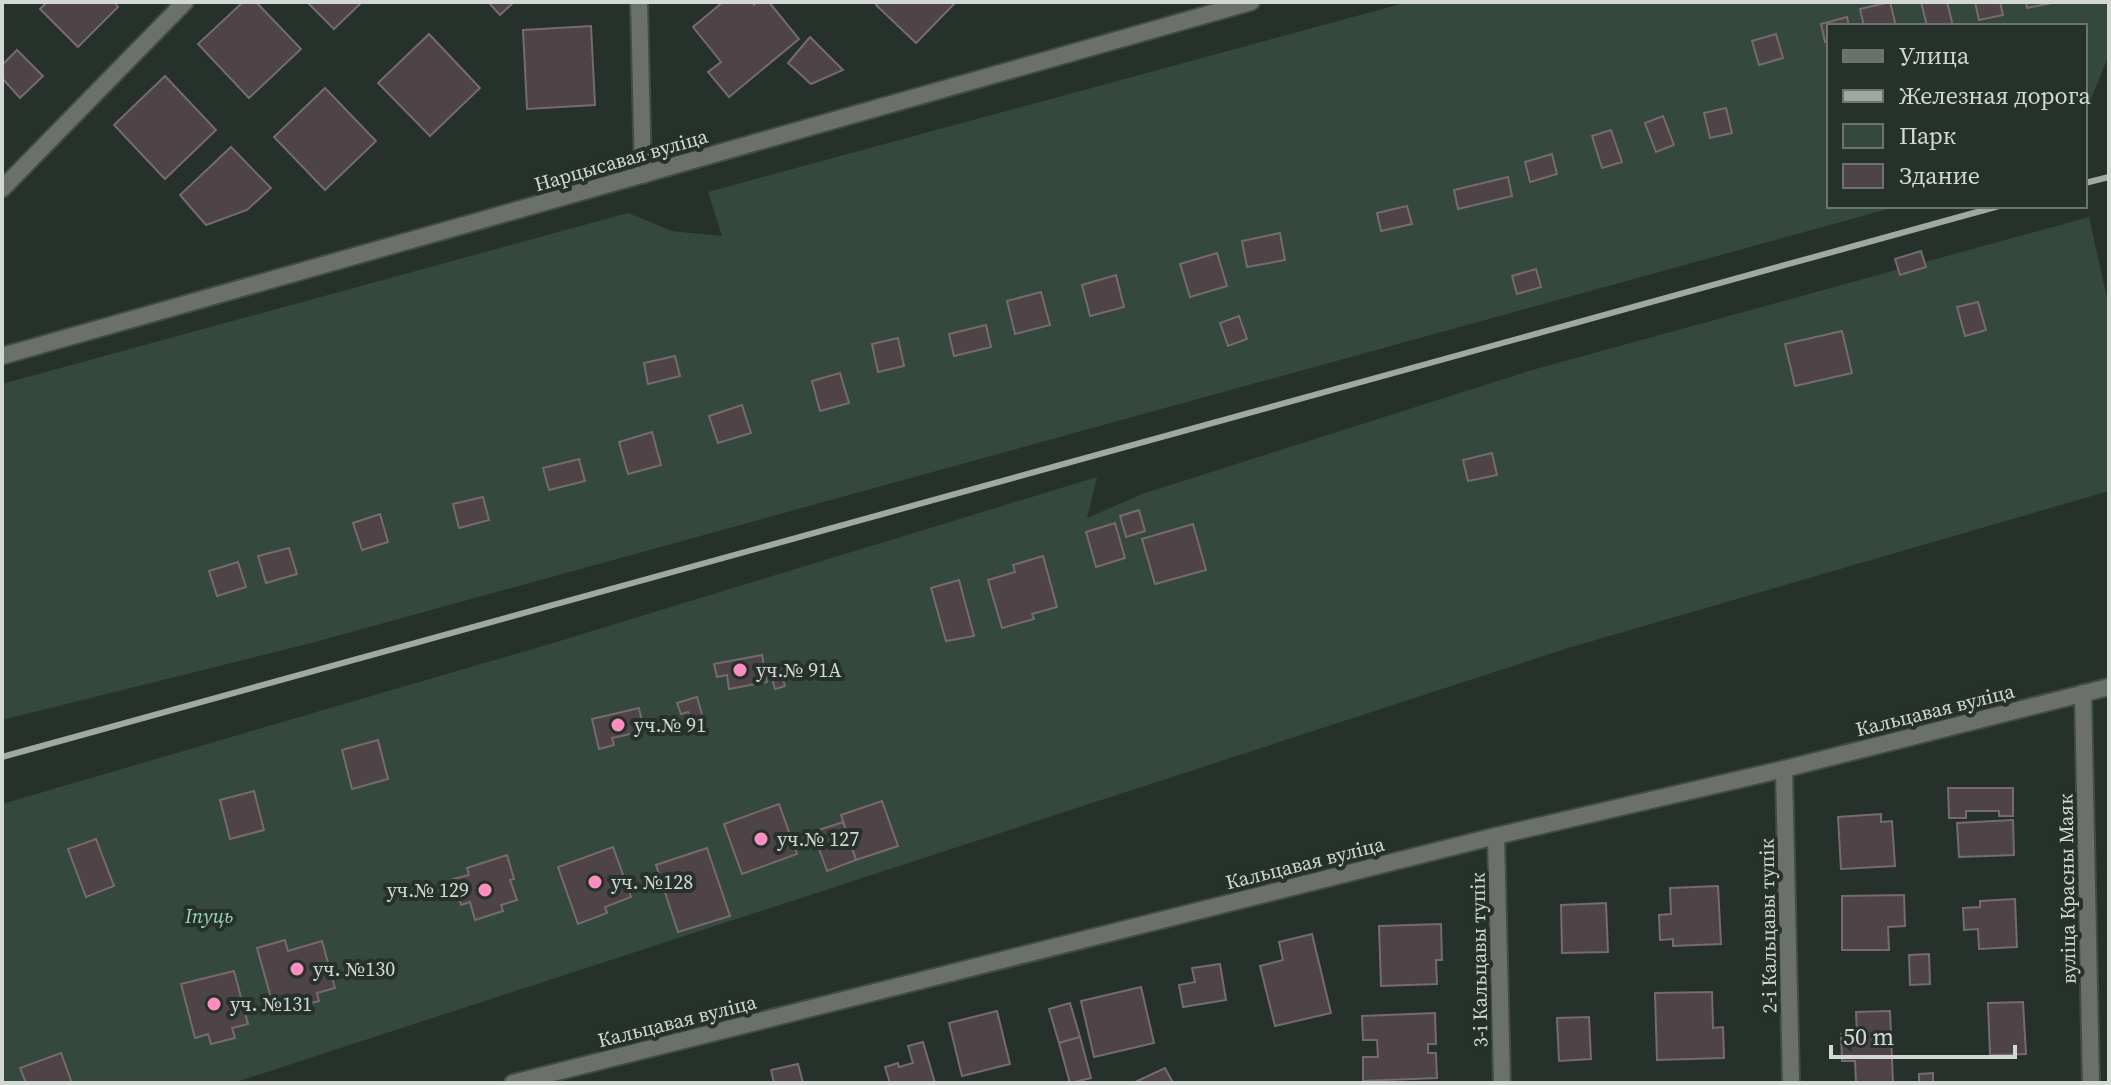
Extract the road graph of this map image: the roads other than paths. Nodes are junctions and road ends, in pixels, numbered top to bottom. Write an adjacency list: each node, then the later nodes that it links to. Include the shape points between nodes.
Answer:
1 (185, 2): 5 (street)
2 (639, 2): 4 (street)
3 (1251, 2): 4 (street, Нарцысавая вуліца)
4 (643, 175): 6 (street, Нарцысавая вуліца)
5 (2, 189)
6 (2, 356)
7 (2109, 687): 8 (street, Кальцавая вуліца)
8 (2083, 693): 9 (street, Кальцавая вуліца); 14 (street, вуліца Красны Маяк)
9 (1784, 769): 10 (street, Кальцавая вуліца); 13 (street, 2-і Кальцавы тупік)
10 (1496, 836): 11 (street, Кальцавая вуліца); 12 (street, 3-і Кальцавы тупік)
11 (513, 1083)
12 (1502, 1083)
13 (1791, 1083)
14 (2091, 1083)

